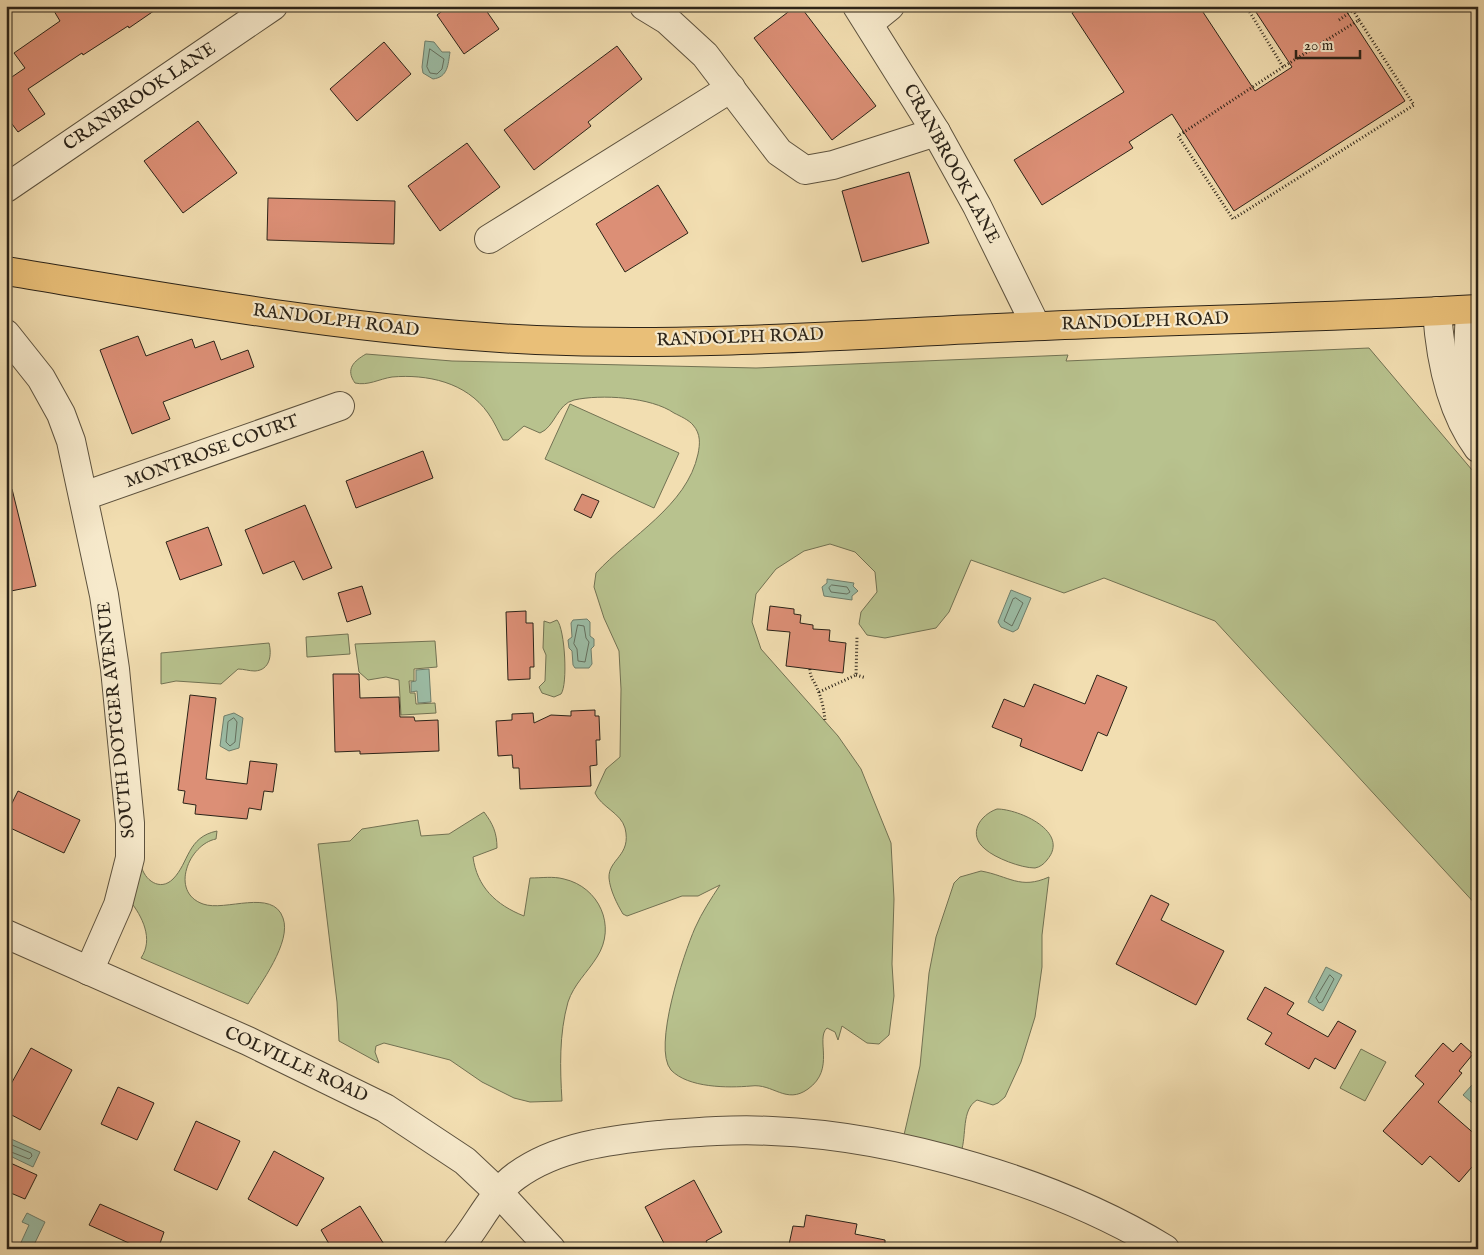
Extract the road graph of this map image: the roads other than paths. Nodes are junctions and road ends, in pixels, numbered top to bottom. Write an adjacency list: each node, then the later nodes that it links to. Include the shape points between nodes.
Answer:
1 (273, 6): 7 (street, CRANBROOK LANE)
2 (644, 6): 5 (street, via 667,20 699,50)
3 (890, 6): 4 (street)
4 (863, 15): 6 (street, CRANBROOK LANE)
5 (731, 88): 6 (street, via 779,152 805,170 833,165); 8 (street)
6 (936, 132): 12 (street, CRANBROOK LANE)
7 (6, 188)
8 (489, 239)
9 (6, 271): 12 (main road, RANDOLPH ROAD, via 283,316 536,340 652,341)
10 (1474, 309): 11 (main road, RANDOLPH ROAD); 15 (street, via 1468,354)
11 (1437, 311): 12 (main road, RANDOLPH ROAD); 16 (street, via 1439,340 1449,381 1468,434)
12 (1036, 326)
13 (6, 334): 17 (street, SOUTH DOTGER AVENUE, via 41,378 61,414 72,442)
14 (340, 406): 17 (street, MONTROSE COURT)
15 (1478, 406)
16 (1478, 448)
17 (84, 496): 19 (street, SOUTH DOTGER AVENUE, via 115,669 130,823 127,875 118,905)
18 (6, 934): 19 (street, COLVILLE ROAD)
19 (89, 971): 20 (street, COLVILLE ROAD, via 241,1038 385,1108 465,1161)
20 (499, 1193): 21 (street); 22 (street, COLVILLE ROAD); 23 (street, via 530,1167 583,1146 700,1131 783,1131 896,1148 1009,1178 1086,1208)
21 (458, 1249)
22 (551, 1249)
23 (1165, 1249)

